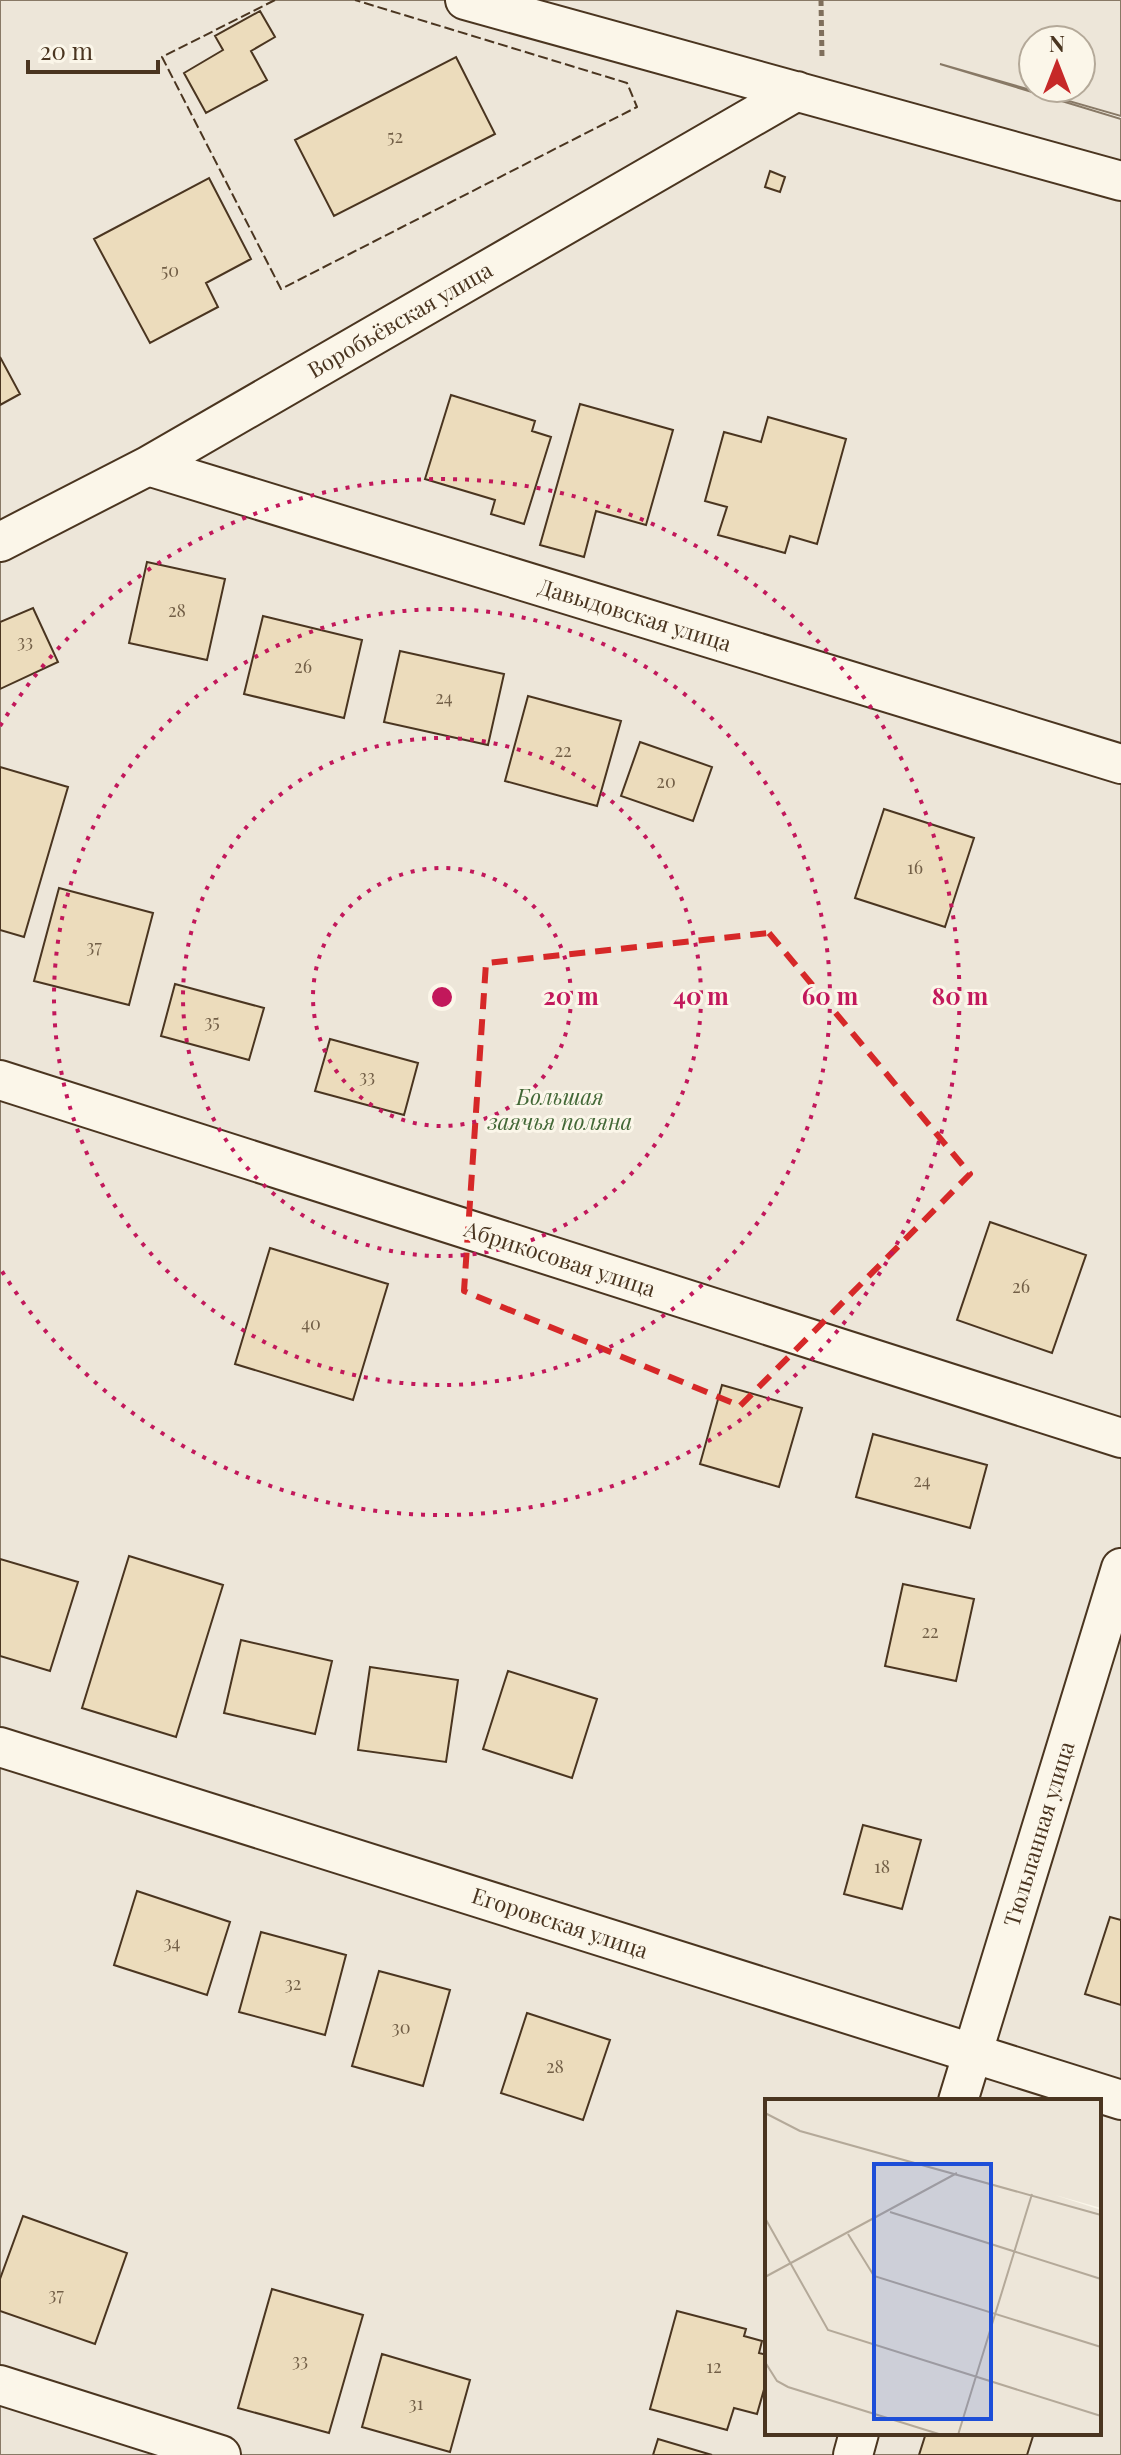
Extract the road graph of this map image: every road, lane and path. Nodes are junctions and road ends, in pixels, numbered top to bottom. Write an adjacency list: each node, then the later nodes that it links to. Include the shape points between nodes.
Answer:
1 (465, 0): 3 (street)
2 (821, 0): 3 (path, via 824,56)
3 (797, 91): 4 (street); 5 (street, Воробьёвская улица)
4 (1121, 181)
5 (148, 466): 6 (street, Воробьёвская улица); 7 (street, Давыдовская улица)
6 (0, 542)
7 (1121, 764)
8 (0, 1080): 9 (street, Абрикосовая улица)
9 (1121, 1438)
10 (1121, 1568): 12 (street, Тюльпанная улица)
11 (0, 1747): 12 (street, Егоровская улица)
12 (972, 2053): 13 (street, Тюльпанная улица); 14 (street, Егоровская улица)
13 (959, 2099)
14 (1121, 2100)
15 (0, 2385): 17 (street)
16 (858, 2435): 18 (street)
17 (221, 2455)
18 (853, 2455)

